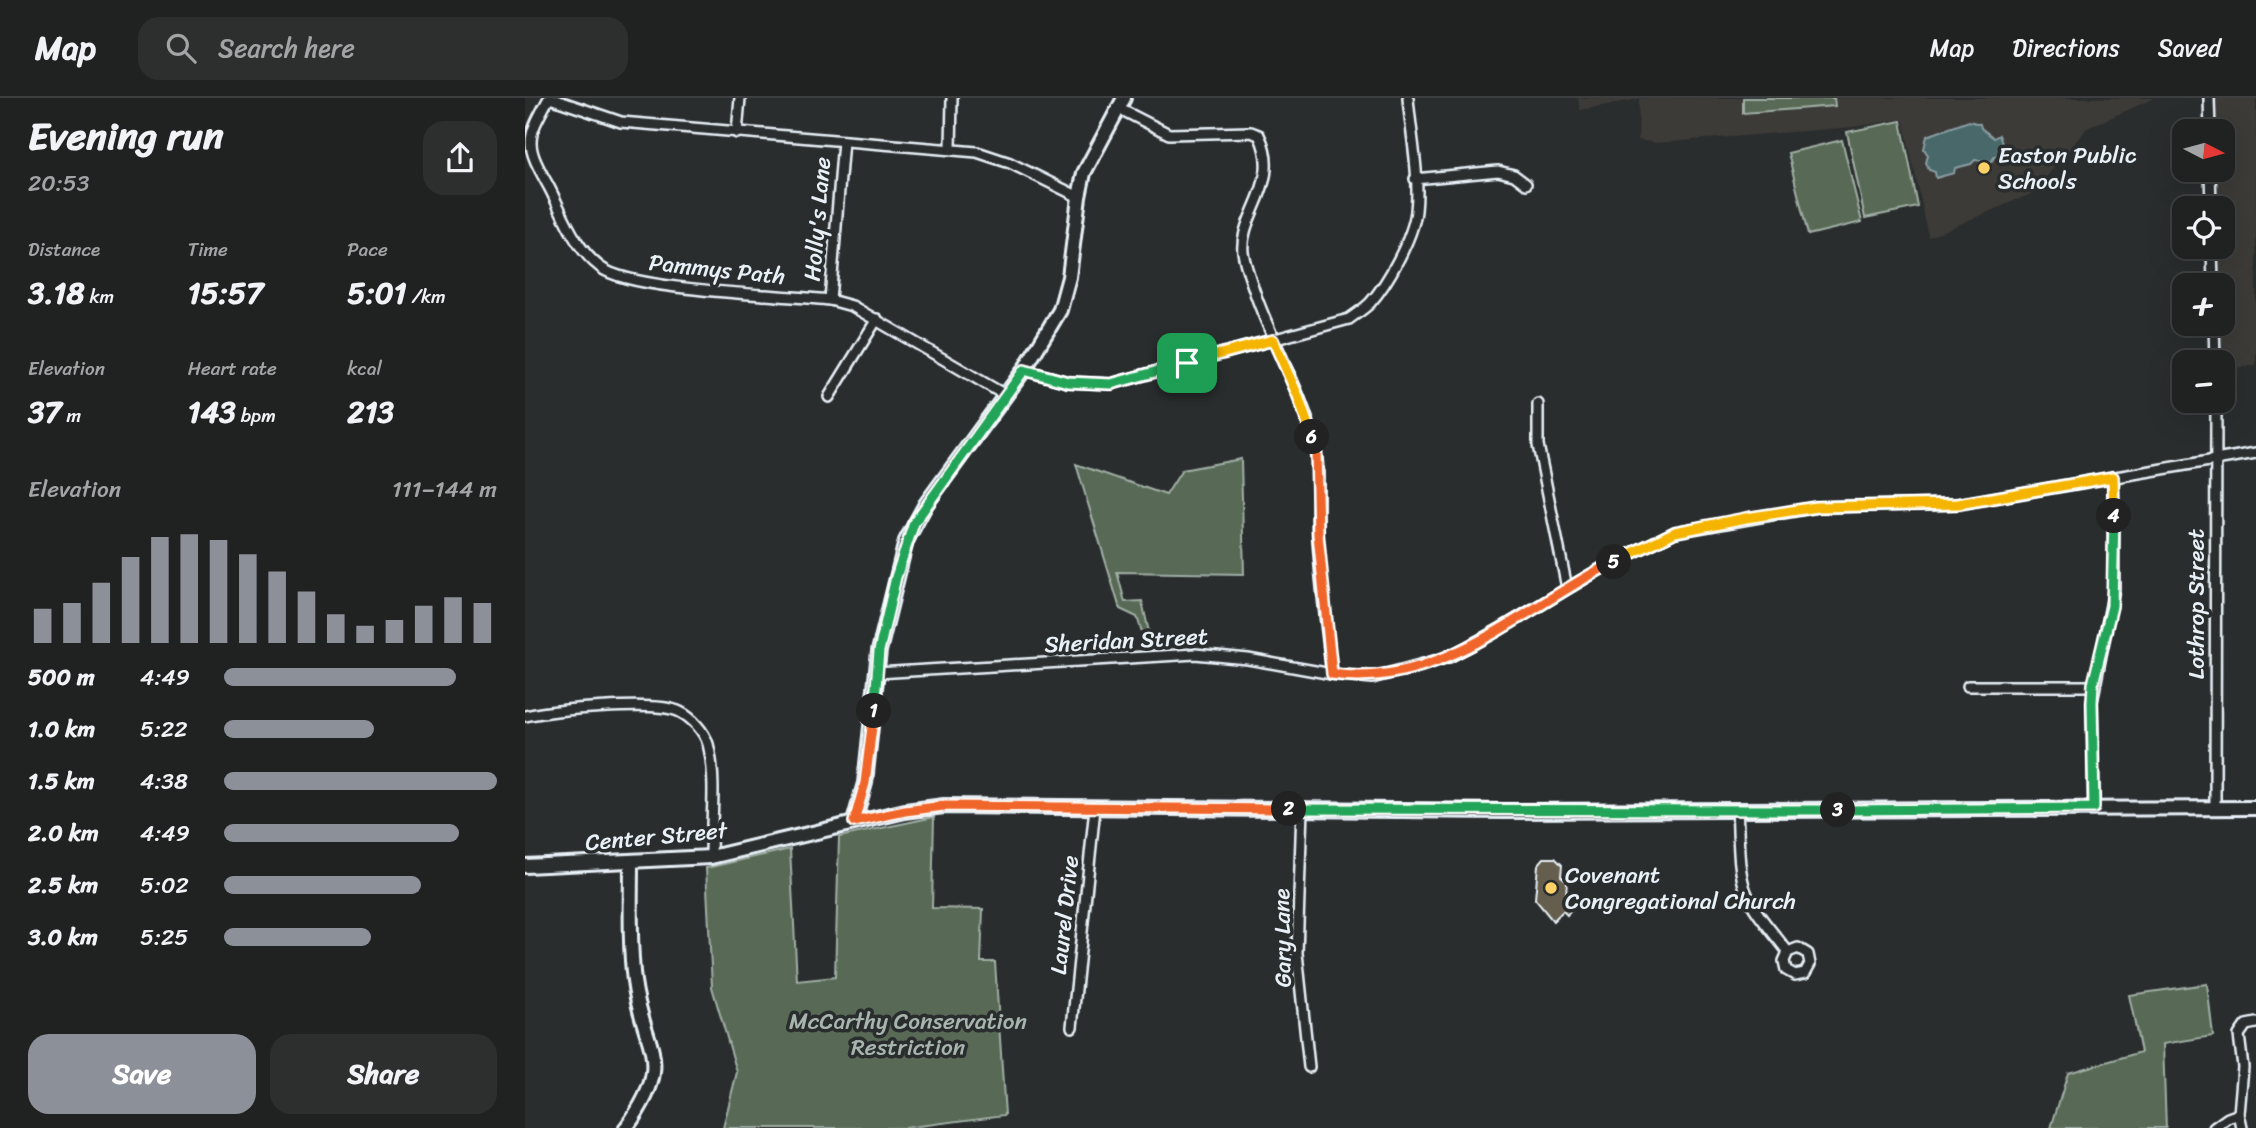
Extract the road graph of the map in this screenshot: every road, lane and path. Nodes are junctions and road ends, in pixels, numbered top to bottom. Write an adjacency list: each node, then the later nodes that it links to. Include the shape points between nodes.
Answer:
1 (550, 98): 8 (street, via 621,122); 14 (street, Pammys Path, via 534,118 527,145 572,236 603,270 652,284)
2 (740, 98): 8 (street)
3 (952, 98): 10 (street)
4 (1408, 98): 11 (street)
5 (2209, 98): 7 (street)
6 (1121, 103): 13 (main road, via 1084,173); 16 (street, via 1169,134 1259,135 1263,192 1243,243 1251,281)
7 (2210, 119)
8 (737, 133): 9 (street)
9 (843, 141): 10 (street); 14 (street, Holly's Lane)
10 (951, 149): 13 (street, via 992,156)
11 (1416, 179): 12 (street, via 1498,171); 16 (street, via 1416,213 1405,244 1370,303 1349,319)
12 (1526, 184)
13 (1079, 197): 17 (main road, via 1060,310)
14 (830, 300): 15 (street, Pammys Path)
15 (877, 319): 18 (street, Pammys Path); 19 (street)
16 (1273, 340): 17 (street, via 1111,384 1068,382); 27 (street, via 1316,449 1318,545)
17 (1024, 370): 18 (main road)
18 (1005, 395): 26 (main road, via 914,523 896,577)
19 (829, 397)
20 (1538, 404): 25 (street, via 1538,445)
21 (2216, 413): 23 (street, Lothrop Street)
22 (2256, 453): 23 (street, Sheridan Street)
23 (2216, 461): 24 (street, Sheridan Street); 33 (street, Lothrop Street)
24 (2113, 477): 25 (street, Sheridan Street, via 1958,504 1817,507 1697,527 1652,542); 29 (street, via 2114,589)
25 (1567, 588): 27 (street, Sheridan Street, via 1449,657 1371,678)
26 (877, 673): 27 (street, Sheridan Street, via 1195,654 1289,664); 37 (main road, via 865,783)
27 (1332, 674)
28 (1968, 686): 29 (street)
29 (2093, 686): 32 (street)
30 (525, 716): 38 (street, via 637,707 679,711 697,725 707,743)
31 (1095, 808): 35 (main road, Center Street); 37 (main road, Center Street, via 944,806); 43 (street, Laurel Drive)
32 (2094, 808): 33 (main road, Center Street); 36 (main road, Center Street)
33 (2215, 808): 34 (main road, Center Street)
34 (2256, 808)
35 (1302, 809): 36 (main road, Center Street); 44 (street, Gary Lane, via 1297,953)
36 (1737, 809): 41 (street, via 1746,892)
37 (854, 822): 38 (main road, Center Street)
38 (711, 857): 39 (main road, Center Street)
39 (631, 862): 40 (main road, Center Street); 46 (main road, via 633,979 651,1043 654,1073 645,1100)
40 (525, 866)
41 (1788, 952)
42 (2251, 1024): 45 (street, via 2239,1035)
43 (1072, 1027)
44 (1310, 1067)
45 (2239, 1114): 47 (street); 48 (street)
46 (626, 1128)
47 (2214, 1128)
48 (2242, 1128)

